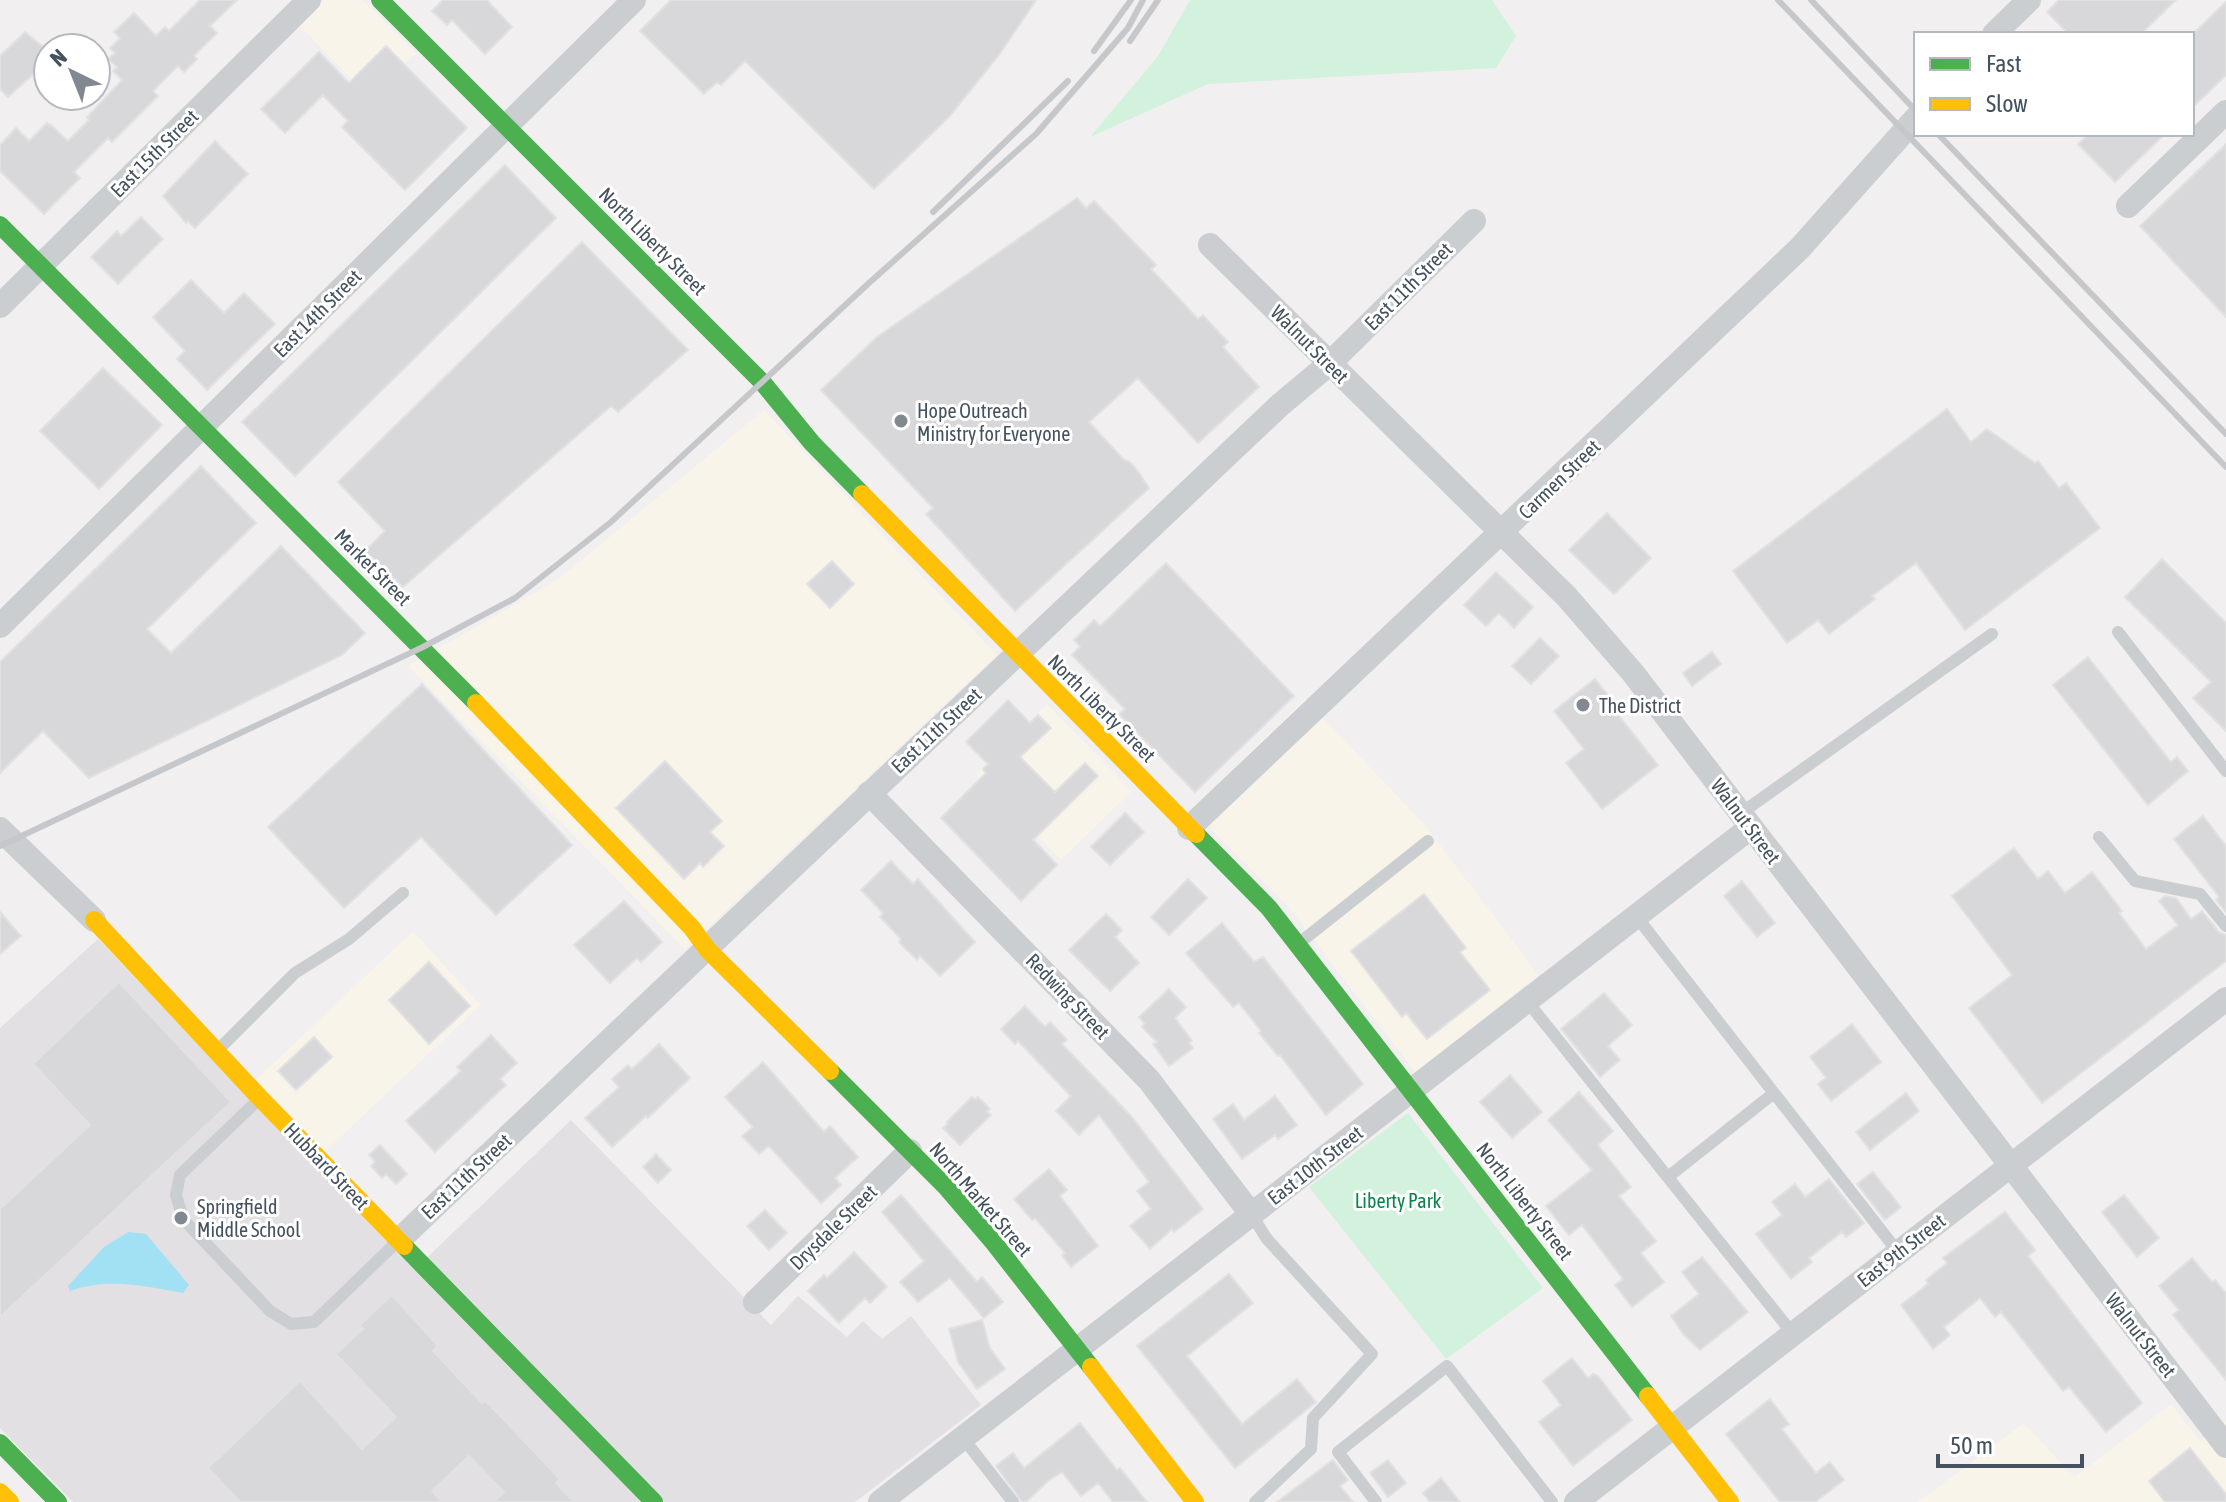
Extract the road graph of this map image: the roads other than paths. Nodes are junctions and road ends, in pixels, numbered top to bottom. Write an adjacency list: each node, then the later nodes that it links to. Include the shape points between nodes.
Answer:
1 (309, 0): 13 (street, East 15th Street)
2 (380, 0): 8 (street, North Liberty Street)
3 (634, 0): 8 (street, East 14th Street)
4 (2029, 0): 5 (street)
5 (1996, 32)
6 (2226, 112): 9 (street)
7 (1914, 120): 17 (street, Carmen Street, via 1800,248)
8 (506, 127): 16 (street, East 14th Street); 21 (street, North Liberty Street, via 763,383 812,443)
9 (2128, 206)
10 (1474, 221): 15 (street, East 11th Street)
11 (0, 225): 13 (street, Market Street)
12 (1210, 245): 15 (street, Walnut Street)
13 (40, 266): 14 (street, East 15th Street); 16 (street, Market Street)
14 (0, 306)
15 (1329, 364): 17 (street, Walnut Street); 21 (street, East 11th Street)
16 (202, 428): 18 (street, East 14th Street); 34 (street, Market Street, via 423,647)
17 (1502, 533): 24 (street, Walnut Street, via 1633,673); 25 (street, Carmen Street)
18 (0, 626)
19 (2118, 632): 22 (lane)
20 (1992, 634): 24 (lane)
21 (1018, 655): 23 (street, East 11th Street); 25 (street, North Liberty Street)
22 (2226, 771)
23 (869, 793): 34 (street, East 11th Street); 44 (street, Redwing Street, via 1149,1080)
24 (1745, 821): 30 (street, East 10th Street); 42 (street, Walnut Street)
25 (1189, 828): 33 (street, North Liberty Street, via 1255,891)
26 (0, 829): 31 (street, Hubbard Street)
27 (2099, 837): 32 (lane, via 2135,881 2200,894)
28 (1428, 841): 33 (lane)
29 (403, 893): 37 (lane, via 349,939 295,973)
30 (1636, 916): 36 (street, East 10th Street); 39 (lane)
31 (94, 920): 37 (street, Hubbard Street)
32 (2226, 926)
33 (1298, 944): 38 (street, North Liberty Street)
34 (707, 949): 41 (street, North Market Street); 45 (street, East 11th Street)
35 (2226, 999): 42 (street, East 9th Street)
36 (1527, 1001): 38 (street, East 10th Street); 43 (lane)
37 (216, 1051): 40 (street, Hubbard Street)
38 (1412, 1090): 44 (street, East 10th Street); 50 (street, North Liberty Street)
39 (1774, 1093): 43 (lane); 46 (lane)
40 (260, 1098): 45 (street, Hubbard Street); 45 (lane, via 180,1175 176,1195 183,1219 270,1311 291,1324 314,1322)
41 (910, 1151): 47 (street, Drysdale Street); 49 (street, North Market Street, via 994,1243)
42 (2010, 1166): 46 (street, East 9th Street); 53 (street, Walnut Street)
43 (1668, 1177): 48 (lane)
44 (1251, 1214): 49 (street, East 10th Street); 61 (lane, via 1267,1239 1372,1354 1313,1418 1311,1449)
45 (399, 1240): 57 (street, Hubbard Street)
46 (1898, 1252): 48 (street, East 9th Street)
47 (755, 1302)
48 (1793, 1334): 50 (street, East 9th Street)
49 (1076, 1349): 51 (street, East 10th Street); 60 (street, North Market Street)
50 (1672, 1428): 64 (street, East 9th Street); 65 (street, North Liberty Street)
51 (963, 1438): 58 (street, East 10th Street); 59 (lane)
52 (0, 1443): 56 (street)
53 (2226, 1446)
54 (0, 1492): 55 (street)
55 (10, 1502)
56 (58, 1502)
57 (654, 1502)
58 (880, 1502)
59 (1013, 1502)
60 (1195, 1502)
61 (1255, 1502)
62 (1376, 1502): 63 (lane, via 1338,1452 1447,1366)
63 (1552, 1502)
64 (1576, 1502)
65 (1730, 1502)

